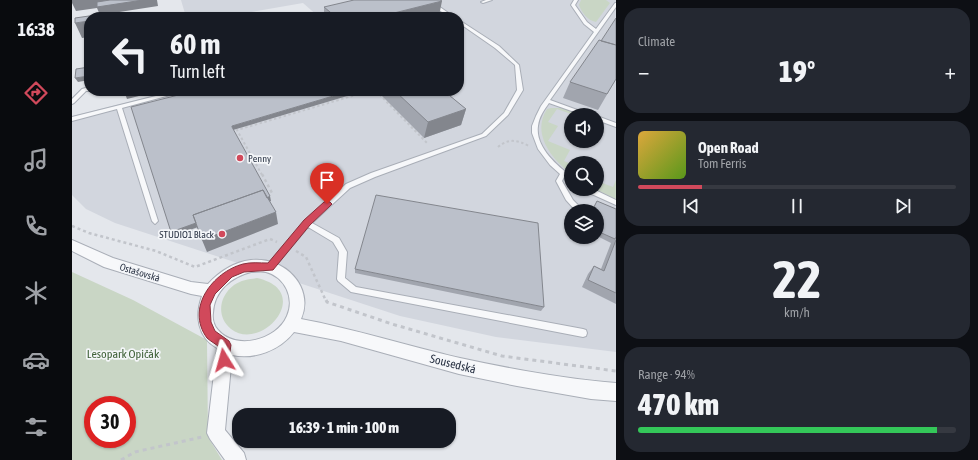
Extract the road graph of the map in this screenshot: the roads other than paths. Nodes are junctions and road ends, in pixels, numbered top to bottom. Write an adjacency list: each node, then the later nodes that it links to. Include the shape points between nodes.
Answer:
1 (427, 0): 6 (lane)
2 (490, 0): 4 (lane)
3 (576, 0): 8 (lane, via 574,4 578,13 588,26)
4 (483, 2)
5 (616, 4): 8 (lane)
6 (445, 12)
7 (464, 24): 23 (lane, via 497,47 517,65 520,90 506,114 484,135 348,186)
8 (596, 31): 11 (lane)
9 (84, 90): 12 (lane)
10 (162, 96): 13 (lane)
11 (548, 101): 14 (lane); 18 (lane, via 534,127 537,141 553,166)
12 (72, 102)
13 (119, 107): 15 (lane); 22 (lane)
14 (568, 108)
15 (72, 119)
16 (604, 121): 17 (lane)
17 (616, 125)
18 (563, 174): 20 (lane, via 559,181)
19 (601, 196): 21 (lane)
20 (573, 204)
21 (616, 204)
22 (155, 221)
23 (307, 223): 25 (lane); 28 (lane, via 336,240 343,252 341,279 354,290)
24 (72, 245): 26 (street, Ostašovská, via 108,263 191,288)
25 (270, 267): 26 (street, via 251,266 228,274); 27 (street, via 292,282 297,295 297,309)
26 (211, 291): 29 (street, via 205,305 205,322 211,334)
27 (291, 324): 29 (street, via 273,341 257,348 241,349); 30 (street, Sousedská, via 341,334 459,366 517,378)
28 (582, 333)
29 (225, 345): 31 (street, via 216,433)
30 (616, 392)
31 (237, 460)

